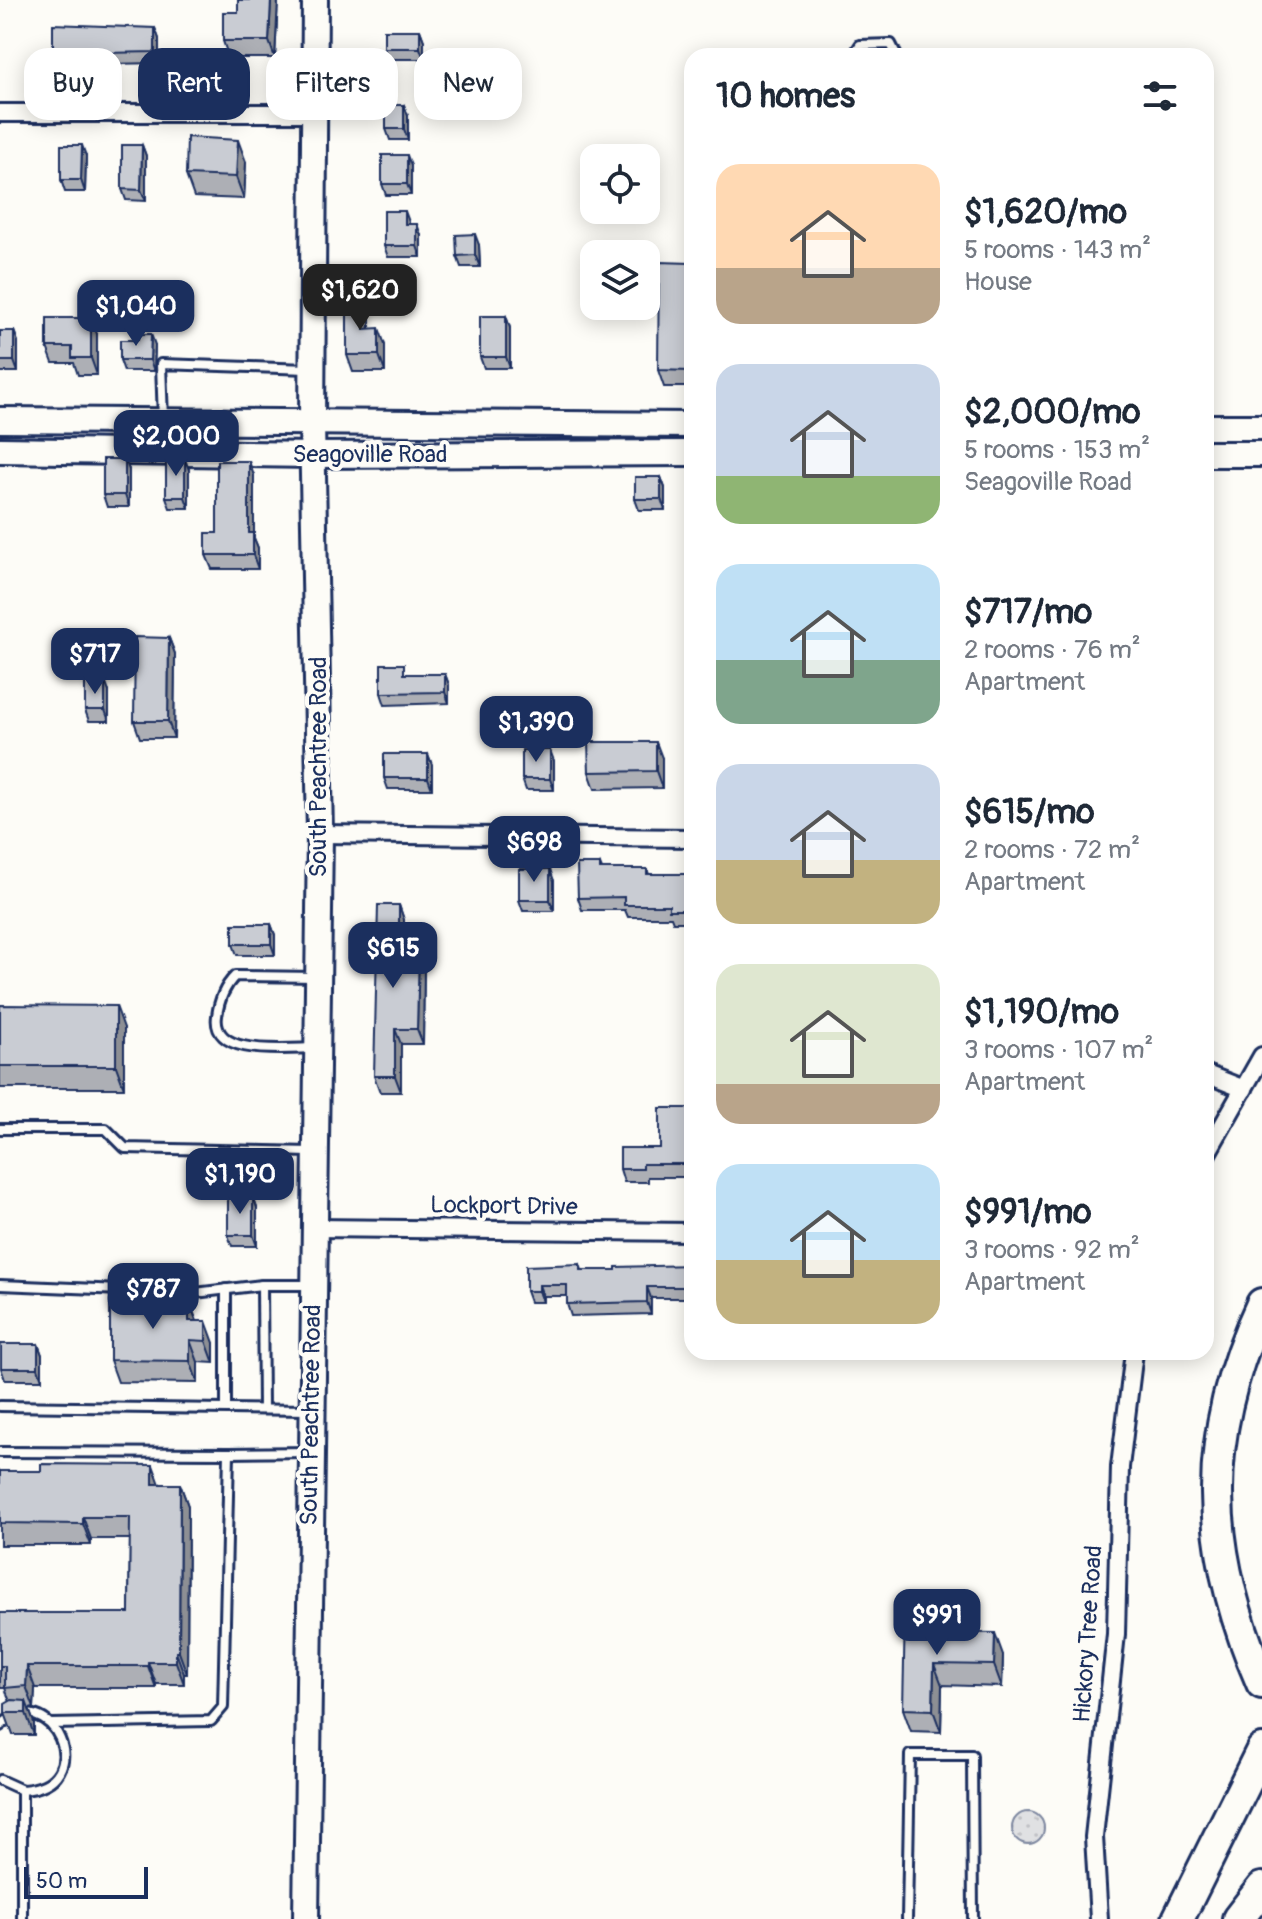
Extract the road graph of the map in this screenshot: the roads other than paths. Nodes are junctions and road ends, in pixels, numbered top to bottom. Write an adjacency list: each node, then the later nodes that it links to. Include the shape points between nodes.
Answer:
1 (315, 0): 2 (main road, South Peachtree Road)
2 (314, 48)
3 (858, 48): 4 (lane)
4 (893, 48)
5 (0, 113): 6 (street)
6 (266, 113)
7 (312, 120): 8 (main road, South Peachtree Road)
8 (313, 369): 10 (lane, via 161,364); 11 (main road, South Peachtree Road)
9 (0, 420): 10 (main road, Seagoville Road)
10 (163, 421): 11 (main road, Seagoville Road)
11 (312, 424): 12 (main road, Seagoville Road); 21 (main road, South Peachtree Road)
12 (634, 424): 13 (main road, Seagoville Road); 17 (main road)
13 (684, 425)
14 (1214, 427): 15 (main road)
15 (1262, 427)
16 (0, 450): 21 (main road, Seagoville Road)
17 (634, 452): 18 (main road, Seagoville Road); 21 (main road, Seagoville Road)
18 (684, 453)
19 (1214, 454): 20 (main road)
20 (1262, 454)
21 (314, 455): 22 (main road, South Peachtree Road)
22 (320, 834): 23 (street); 24 (main road, South Peachtree Road)
23 (684, 838)
24 (318, 977): 25 (main road, South Peachtree Road); 25 (lane, via 235,976 226,985 216,1025 227,1041 260,1048)
25 (317, 1048): 31 (main road, South Peachtree Road)
26 (1262, 1056): 28 (street)
27 (1214, 1077): 28 (street)
28 (1244, 1089): 30 (street)
29 (0, 1129): 31 (lane, via 106,1129 125,1148)
30 (1214, 1141)
31 (316, 1152): 32 (main road, South Peachtree Road)
32 (314, 1228): 33 (street, Lockport Drive); 36 (main road, South Peachtree Road)
33 (684, 1232)
34 (0, 1285): 37 (lane, via 195,1293)
35 (262, 1285): 36 (lane); 37 (lane); 42 (lane)
36 (314, 1285): 43 (main road, South Peachtree Road)
37 (226, 1289): 41 (lane)
38 (1262, 1304): 47 (highway, via 1227,1393 1214,1500 1230,1602)
39 (1133, 1360): 58 (street, Hickory Tree Road, via 1120,1467 1116,1634 1094,1837)
40 (0, 1406): 41 (lane)
41 (226, 1408): 42 (lane)
42 (263, 1409): 43 (lane)
43 (311, 1410): 45 (main road, South Peachtree Road)
44 (0, 1452): 46 (lane)
45 (311, 1452): 46 (lane); 55 (main road, South Peachtree Road)
46 (229, 1453): 48 (lane, via 223,1707 211,1721)
47 (1262, 1683)
48 (51, 1724): 49 (lane, via 28,1715); 52 (lane, via 64,1748 58,1774 36,1789)
49 (0, 1726)
50 (1262, 1750): 59 (highway)
51 (0, 1780): 52 (lane)
52 (22, 1790): 54 (lane)
53 (1262, 1888): 60 (highway)
54 (22, 1919)
55 (306, 1919)
56 (907, 1919): 57 (lane, via 910,1755 972,1755)
57 (973, 1919)
58 (1099, 1919)
59 (1178, 1919)
60 (1238, 1919)

